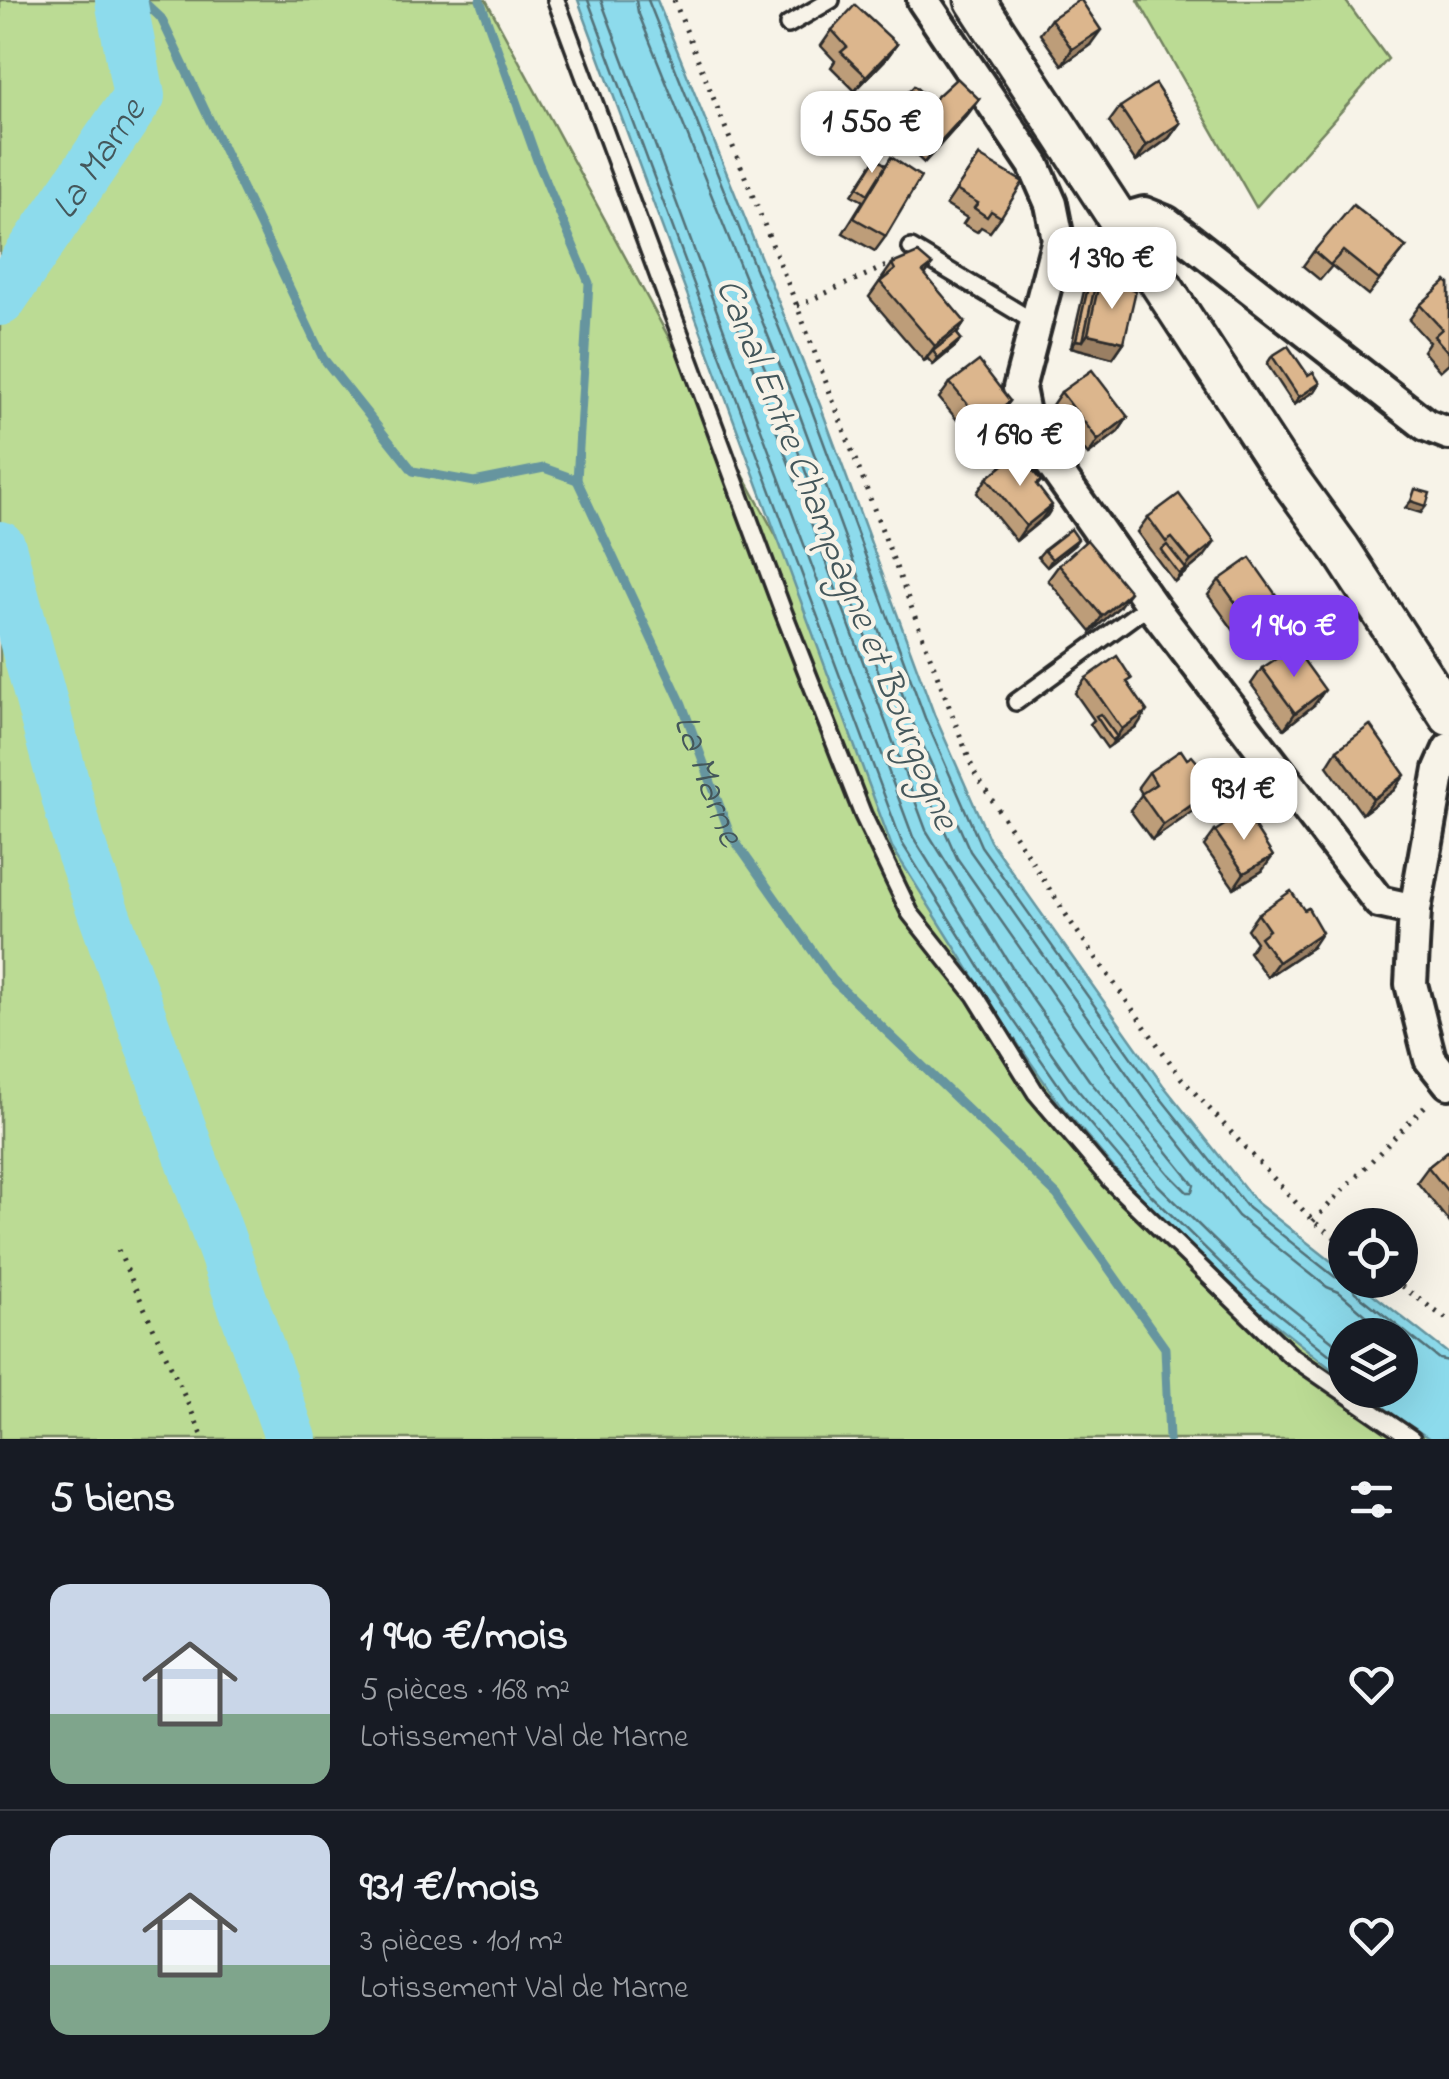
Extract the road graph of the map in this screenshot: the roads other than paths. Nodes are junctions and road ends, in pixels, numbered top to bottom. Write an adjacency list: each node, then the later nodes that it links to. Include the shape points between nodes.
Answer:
1 (556, 0): 16 (lane, via 783,611 863,814 910,912 976,994 1036,1093 1109,1179 1290,1355)
2 (831, 0): 5 (lane)
3 (923, 0): 8 (street, via 1034,165 1051,204 1058,239)
4 (976, 0): 6 (street)
5 (788, 25)
6 (1119, 220): 9 (street, via 1144,214 1166,222 1426,424); 12 (street)
7 (911, 248): 8 (lane)
8 (1036, 323): 10 (street, via 1019,388 1027,429)
9 (1449, 434)
10 (1152, 607): 11 (lane); 14 (street, via 1379,902)
11 (1016, 702)
12 (1449, 716)
13 (1449, 749): 14 (street)
14 (1415, 910): 15 (street, via 1411,984 1430,1058)
15 (1449, 1083)
16 (1412, 1439)

